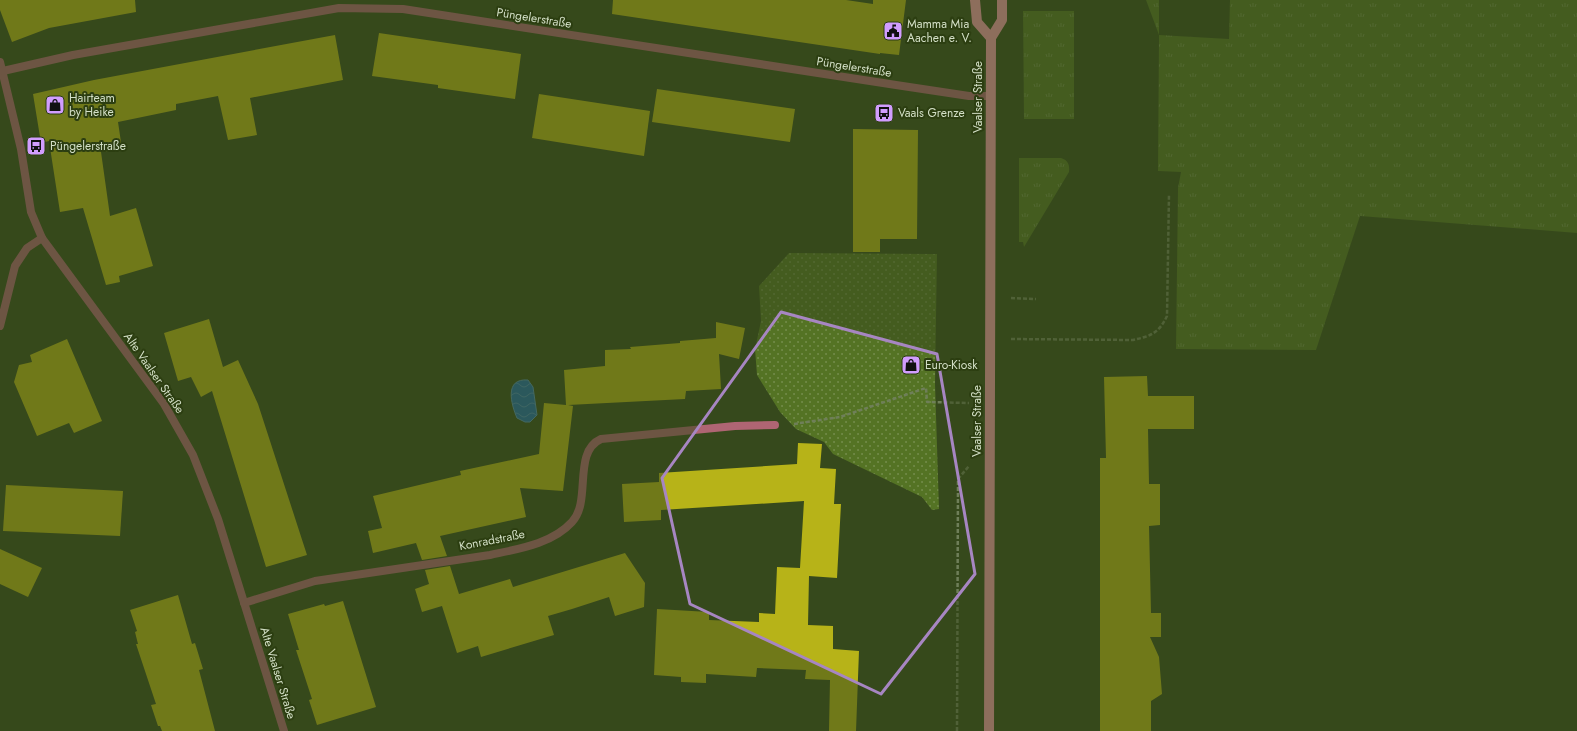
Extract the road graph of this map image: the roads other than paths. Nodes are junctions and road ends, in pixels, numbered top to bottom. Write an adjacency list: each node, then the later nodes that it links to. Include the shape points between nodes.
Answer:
1 (975, 0): 3 (main road, via 977,22)
2 (1002, 0): 3 (main road, via 1002,20)
3 (991, 38): 6 (main road, Vaalser Straße)
4 (0, 62): 5 (street, Alte Vaalser Straße)
5 (3, 71): 6 (street, Püngelerstraße, via 81,54 339,8 403,9 969,96); 7 (street, Alte Vaalser Straße, via 21,149 31,212)
6 (991, 96): 12 (main road, Vaalser Straße)
7 (42, 238): 8 (street, via 27,248 16,266); 10 (street, Alte Vaalser Straße, via 164,404 193,455 218,519)
8 (0, 326)
9 (775, 425): 10 (street, Konradstraße, via 735,426 601,439 593,442 587,454 578,514 567,528 549,538 490,555 315,581)
10 (244, 603): 11 (street, Alte Vaalser Straße)
11 (284, 731)
12 (989, 731)

